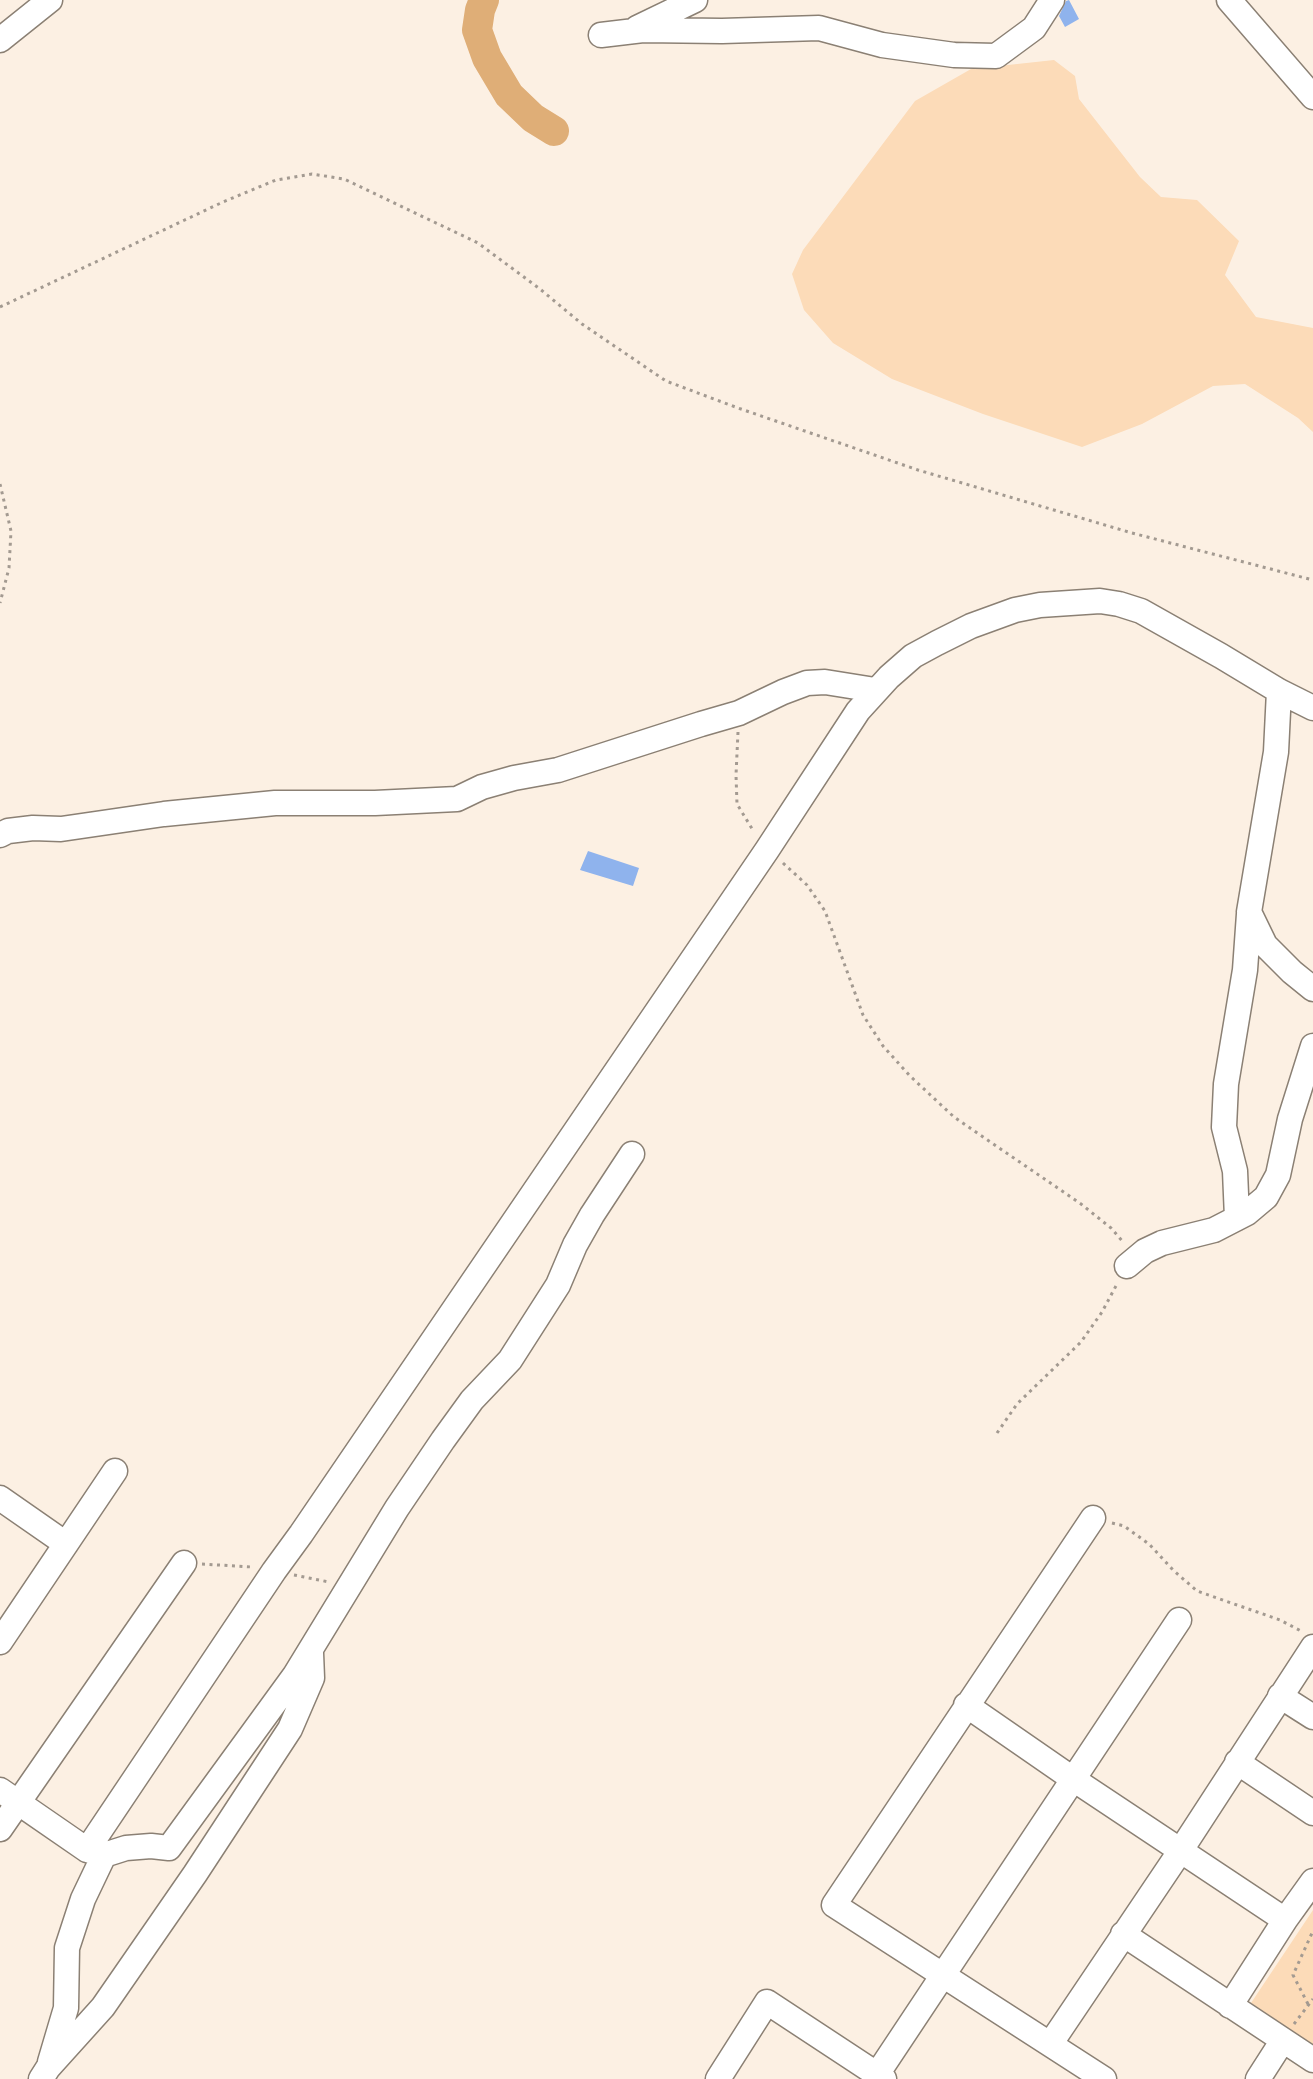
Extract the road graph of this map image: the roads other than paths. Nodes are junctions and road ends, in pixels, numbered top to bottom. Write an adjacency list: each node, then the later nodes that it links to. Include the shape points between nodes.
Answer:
1 (50, 0): 7 (street)
2 (694, 0): 5 (street)
3 (1052, 0): 5 (street, via 1035,28 996,56 954,55 882,45 819,28)
4 (1229, 0): 8 (street)
5 (630, 31): 6 (street)
6 (601, 35)
7 (0, 40)
8 (1313, 97)
9 (875, 690): 10 (street, via 914,656 971,626 1015,609 1100,601 1141,611); 12 (street, via 807,683 739,713 558,771 482,787 457,799 274,803 61,829 25,829); 37 (street, via 274,1571)
10 (1279, 691): 11 (street); 13 (street, via 1276,752)
11 (1313, 708)
12 (0, 835)
13 (1249, 912): 14 (street, via 1265,945); 17 (street, via 1224,1127 1236,1171)
14 (1313, 989)
15 (1313, 1046): 17 (street, via 1290,1119 1278,1175 1266,1197)
16 (632, 1154): 27 (street, via 575,1245 558,1285 510,1360 472,1400 443,1440)
17 (1237, 1218): 18 (street, via 1214,1230 1162,1243)
18 (1132, 1262)
19 (115, 1471): 22 (street)
20 (0, 1498): 22 (street)
21 (1093, 1518): 29 (street)
22 (66, 1544): 25 (street)
23 (184, 1563): 33 (street)
24 (1179, 1620): 32 (street)
25 (3, 1630)
26 (1309, 1640): 28 (street)
27 (311, 1648): 37 (street, via 169,1848 143,1846); 46 (street, via 312,1678 290,1729 104,2007)
28 (1280, 1696): 30 (street); 31 (street)
29 (966, 1705): 32 (street); 41 (street, via 834,1905)
30 (1313, 1717)
31 (1237, 1762): 34 (street); 36 (street)
32 (1073, 1779): 36 (street); 41 (street)
33 (9, 1796): 35 (street); 37 (street)
34 (1313, 1813)
35 (0, 1829)
36 (1181, 1850): 39 (street); 40 (street)
37 (95, 1852): 46 (street, via 67,1948 66,2008)
38 (1313, 1881): 39 (street)
39 (1285, 1920): 42 (street)
40 (1123, 1934): 42 (street); 44 (street)
41 (942, 1975): 44 (street); 47 (street)
42 (1230, 2006): 43 (street)
43 (1283, 2040): 45 (street); 50 (street)
44 (1051, 2043): 49 (street)
45 (1313, 2060)
46 (45, 2074)
47 (878, 2078): 48 (street, via 767,2002)
48 (718, 2079)
49 (1104, 2079)
50 (1258, 2079)

